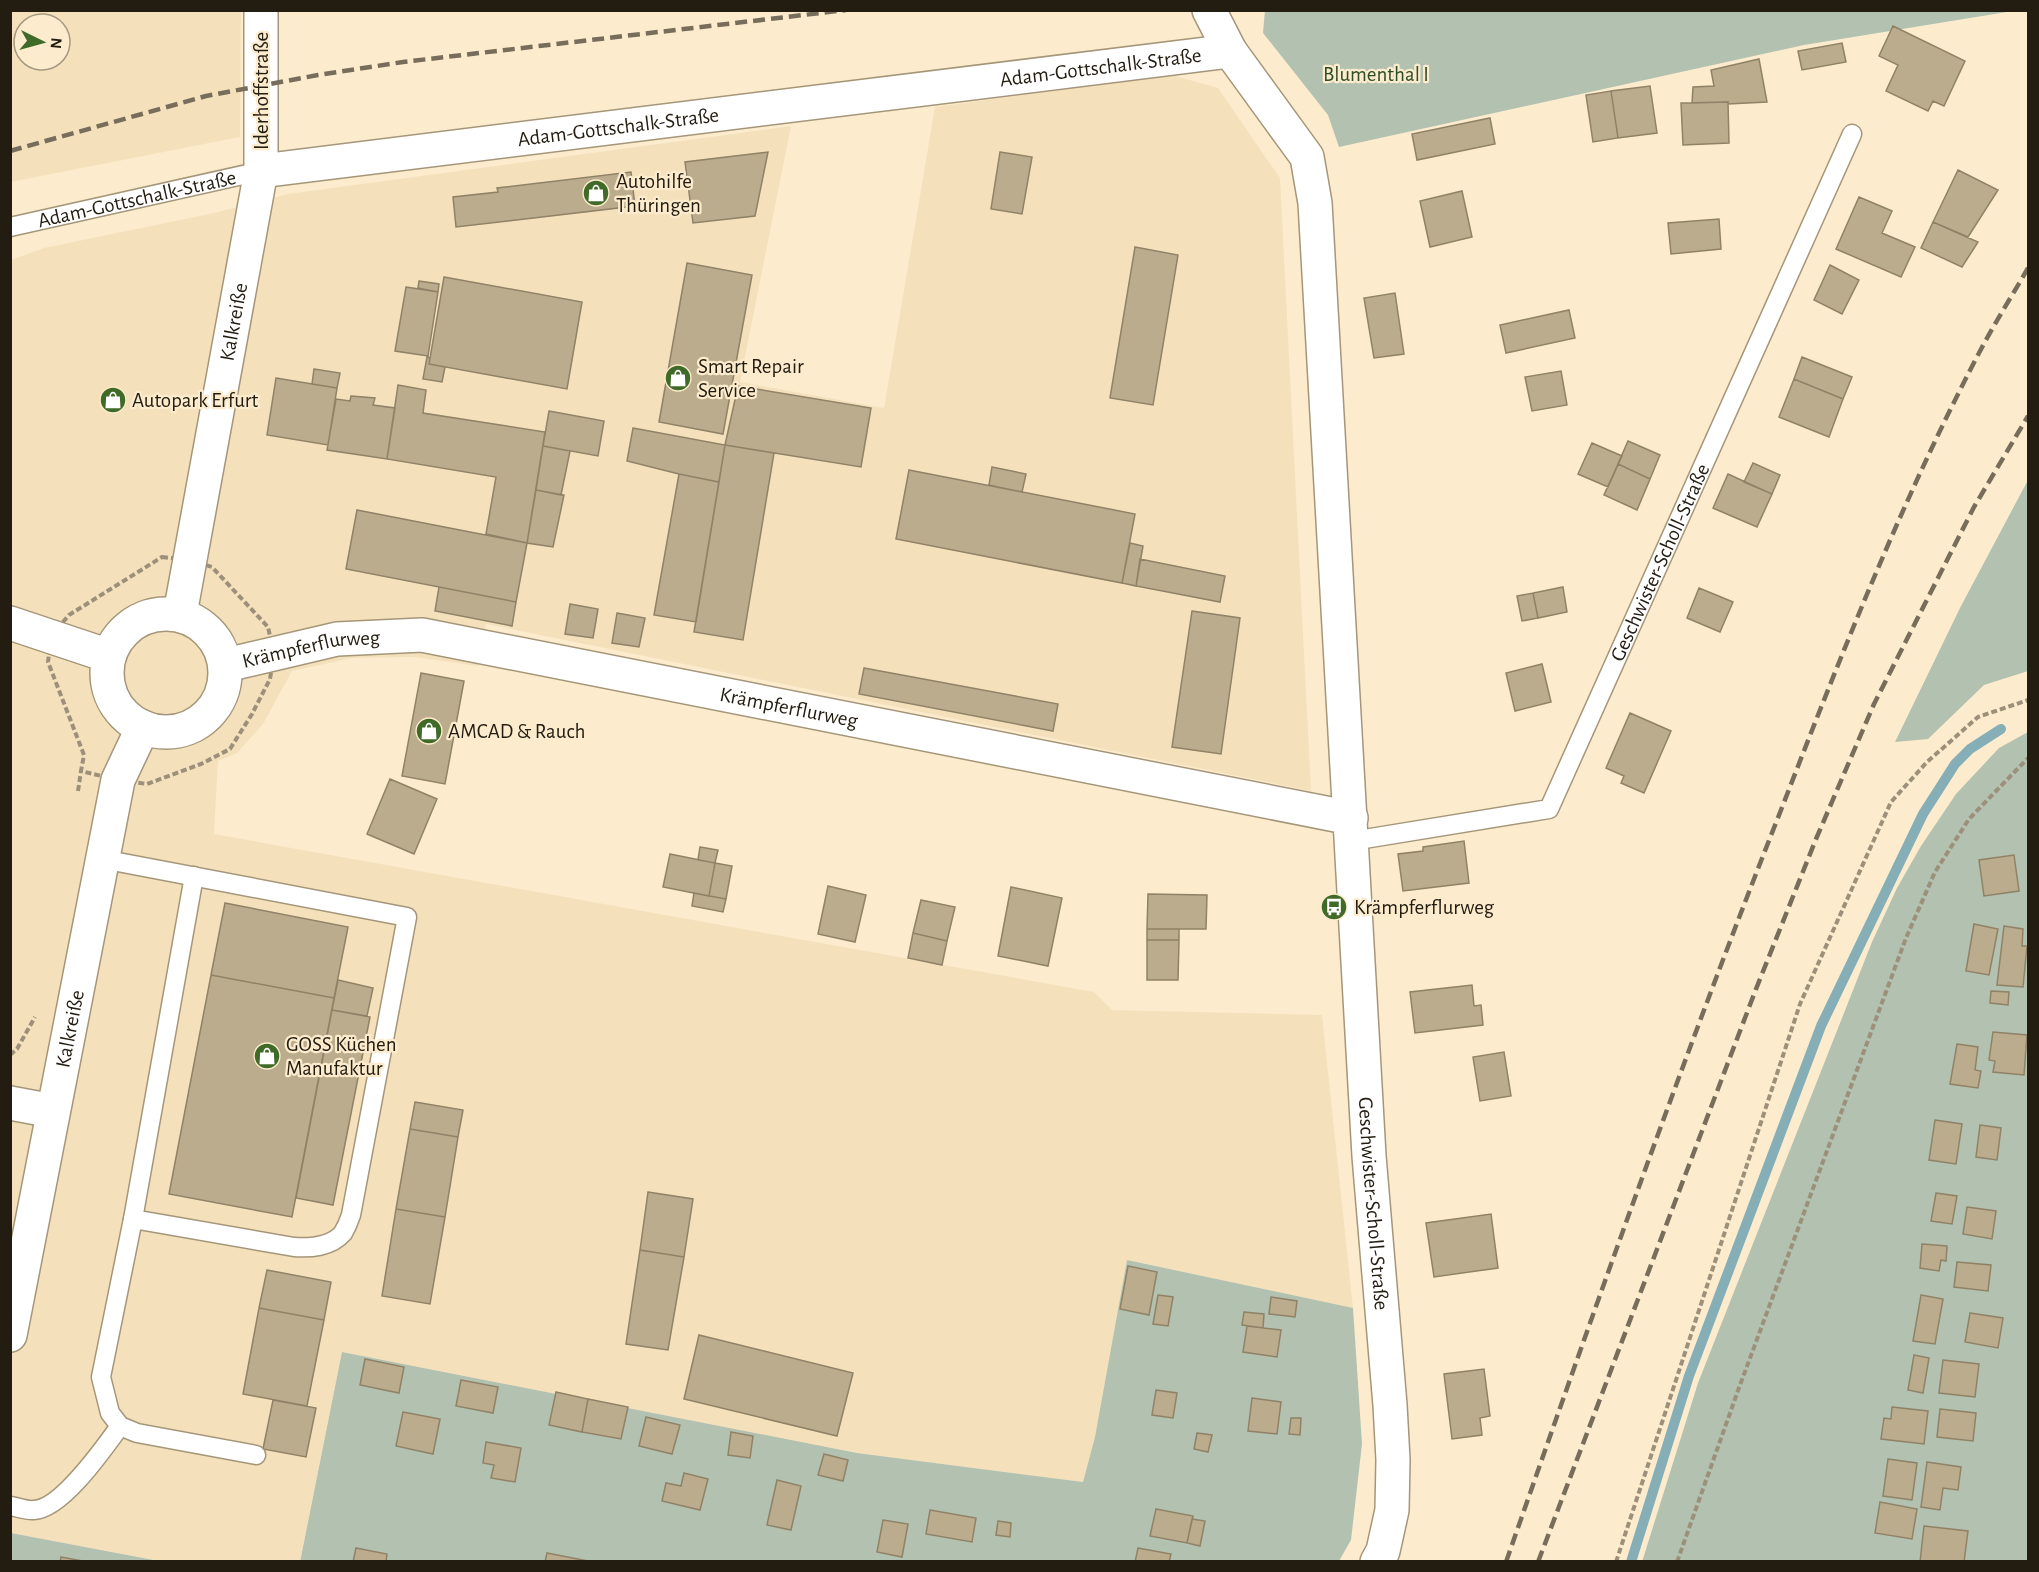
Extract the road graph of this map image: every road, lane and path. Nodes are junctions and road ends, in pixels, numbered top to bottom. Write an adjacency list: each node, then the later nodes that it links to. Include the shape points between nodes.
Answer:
1 (261, 10): 5 (street, Iderhoffstraße)
2 (1209, 10): 3 (street, Geschwister-Scholl-Straße)
3 (1230, 51): 5 (street, Adam-Gottschalk-Straße); 20 (street, Geschwister-Scholl-Straße, via 1307,157 1315,202)
4 (1852, 134): 20 (lane, Geschwister-Scholl-Straße, via 1549,809)
5 (261, 171): 6 (lane, Adam-Gottschalk-Straße); 7 (street, Kalkreiße)
6 (10, 227)
7 (190, 560): 8 (street, Kalkreiße); 10 (path, via 162,556 69,615); 11 (path, via 213,567 268,627)
8 (180, 614): 12 (street, via 153,615 129,626); 13 (street, via 211,633)
9 (10, 623): 10 (street)
10 (51, 636): 12 (street); 17 (path, via 48,662 84,754)
11 (274, 654): 13 (street, Krämpferflurweg); 18 (path, via 270,679 230,749 147,784); 20 (street, Krämpferflurweg, via 337,639 423,635)
12 (109, 656): 15 (street, via 107,674 118,708)
13 (226, 665): 15 (street, via 217,704 203,719 186,729 166,732)
14 (2028, 700): 33 (path, via 1978,717 1927,762 1891,802 1800,1004)
15 (143, 727): 18 (street, Kalkreiße)
16 (2028, 758): 34 (path, via 1969,819 1935,872 1906,938)
17 (81, 771): 18 (path); 19 (path)
18 (118, 780): 21 (street, Kalkreiße)
19 (77, 795)
20 (1351, 830): 32 (street, Geschwister-Scholl-Straße, via 1369,1156 1393,1460 1392,1510)
21 (102, 859): 22 (lane); 26 (street, Kalkreiße)
22 (194, 876): 27 (lane); 27 (lane, via 407,917 351,1215 343,1233 314,1248 294,1247)
23 (37, 1006): 24 (path, via 35,1017)
24 (10, 1055)
25 (10, 1103): 26 (street)
26 (53, 1112): 28 (street, Kalkreiße)
27 (133, 1219): 29 (lane, via 101,1377 110,1413)
28 (10, 1335)
29 (120, 1426): 30 (lane, via 137,1433); 31 (lane, via 68,1490 50,1505 34,1511)
30 (256, 1455)
31 (10, 1506)
32 (1377, 1562)
33 (1616, 1562)
34 (1677, 1562)

